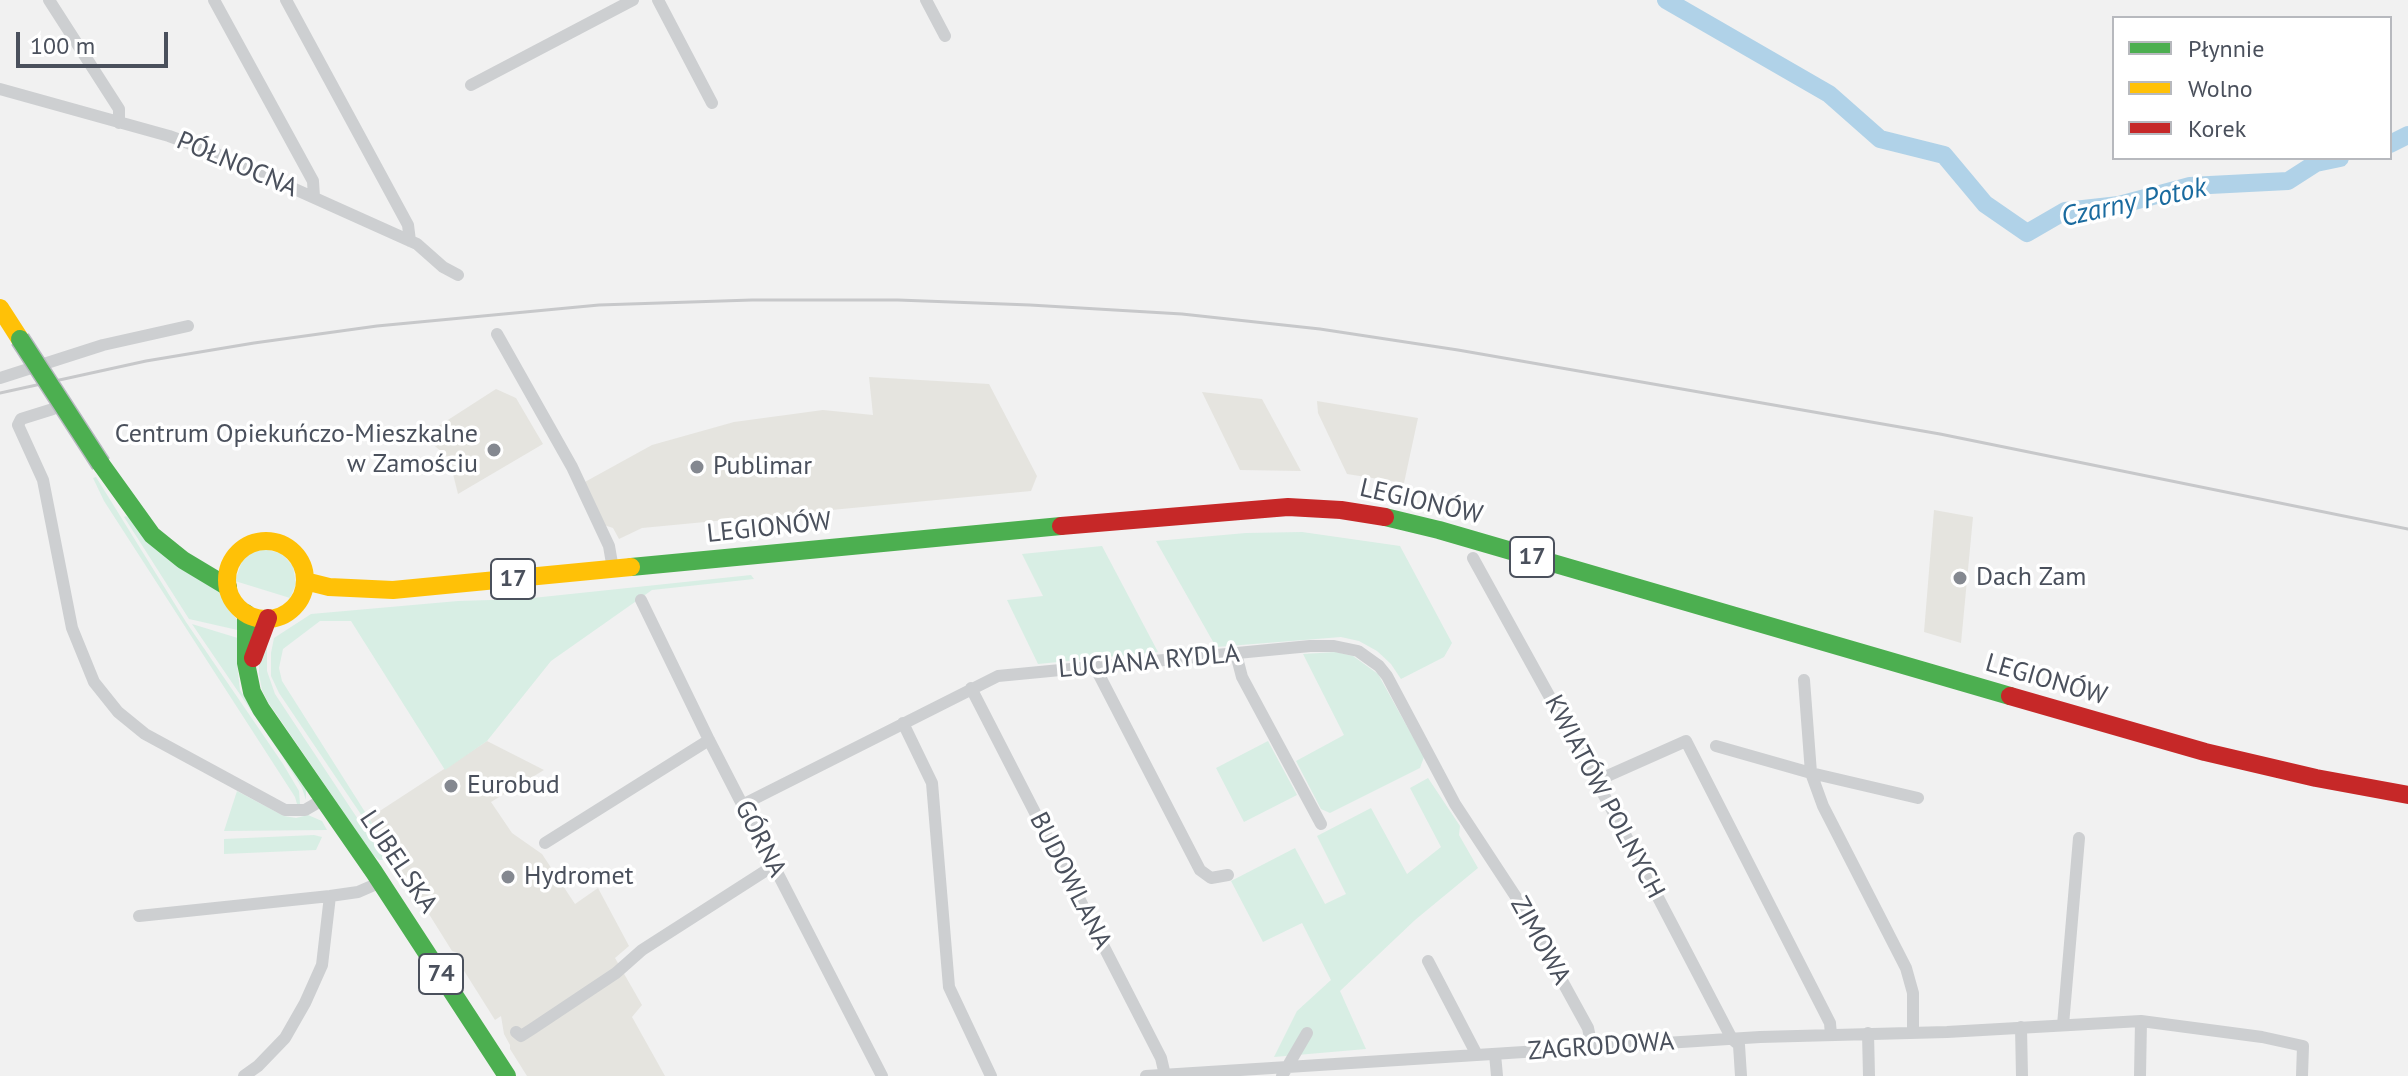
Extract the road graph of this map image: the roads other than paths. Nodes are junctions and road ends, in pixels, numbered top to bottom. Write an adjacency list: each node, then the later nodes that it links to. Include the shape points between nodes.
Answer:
1 (49, 0): 11 (street, via 119,109)
2 (214, 0): 12 (street, via 313,181)
3 (286, 0): 13 (street, via 408,225)
4 (633, 0): 8 (street)
5 (658, 0): 10 (street)
6 (926, 0): 7 (street)
7 (945, 36)
8 (471, 85)
9 (0, 89): 11 (street, PÓŁNOCNA)
10 (712, 103)
11 (119, 123): 12 (street, PÓŁNOCNA, via 210,151)
12 (314, 197): 13 (street, PÓŁNOCNA)
13 (410, 241): 14 (street, PÓŁNOCNA)
14 (458, 275)
15 (0, 308): 20 (main road, bridge)
16 (188, 326): 18 (street, via 103,345)
17 (497, 334): 23 (street, via 572,467 609,546)
18 (0, 378)
19 (53, 409): 43 (street, via 21,419 18,425 43,480 72,628 94,682 145,734 285,810 305,810)
20 (136, 513): 22 (main road, via 194,556); 25 (main road, via 167,549)
21 (1473, 558): 40 (street, KWIATÓW POLNYCH)
22 (230, 565): 24 (main road, via 247,546 271,541 297,557); 25 (main road)
23 (613, 569): 26 (main road, LEGIONÓW / 17); 41 (main road, LEGIONÓW / 17, via 1218,511 1350,511 1439,530 2205,752)
24 (305, 581): 26 (main road, LEGIONÓW / 17); 28 (main road)
25 (228, 587): 29 (main road)
26 (393, 590): 28 (main road, LEGIONÓW / 17)
27 (641, 600): 37 (street, GÓRNA)
28 (297, 602): 30 (main road, 17, via 285,614)
29 (246, 613): 30 (main road); 33 (main road, LUBELSKA / 74)
30 (268, 618): 33 (main road)
31 (1236, 654): 32 (street, LUCJANA RYDLA); 45 (street, via 1242,677); 47 (street, LUCJANA RYDLA, via 1322,645 1369,658 1387,676)
32 (1095, 667): 35 (street, LUCJANA RYDLA, via 998,676); 50 (street, via 1200,870 1211,878)
33 (249, 676): 43 (main road, LUBELSKA / 74, via 261,709)
34 (1804, 680): 39 (street)
35 (971, 688): 36 (street, LUCJANA RYDLA); 68 (street, BUDOWLANA, via 1161,1058)
36 (903, 723): 44 (street, LUCJANA RYDLA); 72 (street, via 932,783 949,987)
37 (709, 740): 44 (street, GÓRNA); 48 (street)
38 (1716, 746): 39 (street)
39 (1811, 773): 42 (street); 59 (street, via 1906,968 1913,993)
40 (1596, 781): 62 (street, via 1686,741 1830,1023); 63 (street, KWIATÓW POLNYCH)
41 (2408, 795)
42 (1918, 798)
43 (324, 799): 51 (main road, LUBELSKA / 74)
44 (742, 805): 49 (street, GÓRNA)
45 (1321, 824)
46 (2079, 838): 56 (street)
47 (1479, 840): 64 (street, ZIMOWA, via 1552,962 1588,1028)
48 (545, 843)
49 (773, 866): 58 (street, via 532,1029 521,1036); 71 (street, GÓRNA)
50 (1228, 875)
51 (381, 882): 52 (street); 70 (main road, LUBELSKA / 74)
52 (330, 896): 53 (street); 69 (street, via 322,965 305,1003 285,1038)
53 (139, 916)
54 (1428, 961): 66 (street)
55 (2141, 1021): 56 (street, ZAGRODOWA); 78 (street); 79 (street, ZAGRODOWA, via 2303,1046)
56 (2063, 1025): 57 (street, ZAGRODOWA)
57 (2021, 1027): 59 (street, ZAGRODOWA); 77 (street)
58 (516, 1032)
59 (1913, 1032): 61 (street, ZAGRODOWA)
60 (1307, 1033): 67 (street)
61 (1868, 1033): 62 (street, ZAGRODOWA); 76 (street)
62 (1831, 1035): 63 (street, ZAGRODOWA)
63 (1732, 1039): 64 (street, ZAGRODOWA); 75 (street, KWIATÓW POLNYCH, via 1740,1050)
64 (1592, 1047): 65 (street, ZAGRODOWA)
65 (1495, 1054): 66 (street, ZAGRODOWA); 74 (street)
66 (1477, 1055): 67 (street, ZAGRODOWA)
67 (1285, 1071): 68 (street, ZAGRODOWA)
68 (1165, 1075): 73 (street, ZAGRODOWA)
69 (244, 1076)
70 (507, 1076)
71 (882, 1076)
72 (991, 1076)
73 (1146, 1076)
74 (1497, 1076)
75 (1741, 1076)
76 (1869, 1076)
77 (2022, 1076)
78 (2140, 1076)
79 (2302, 1076)

